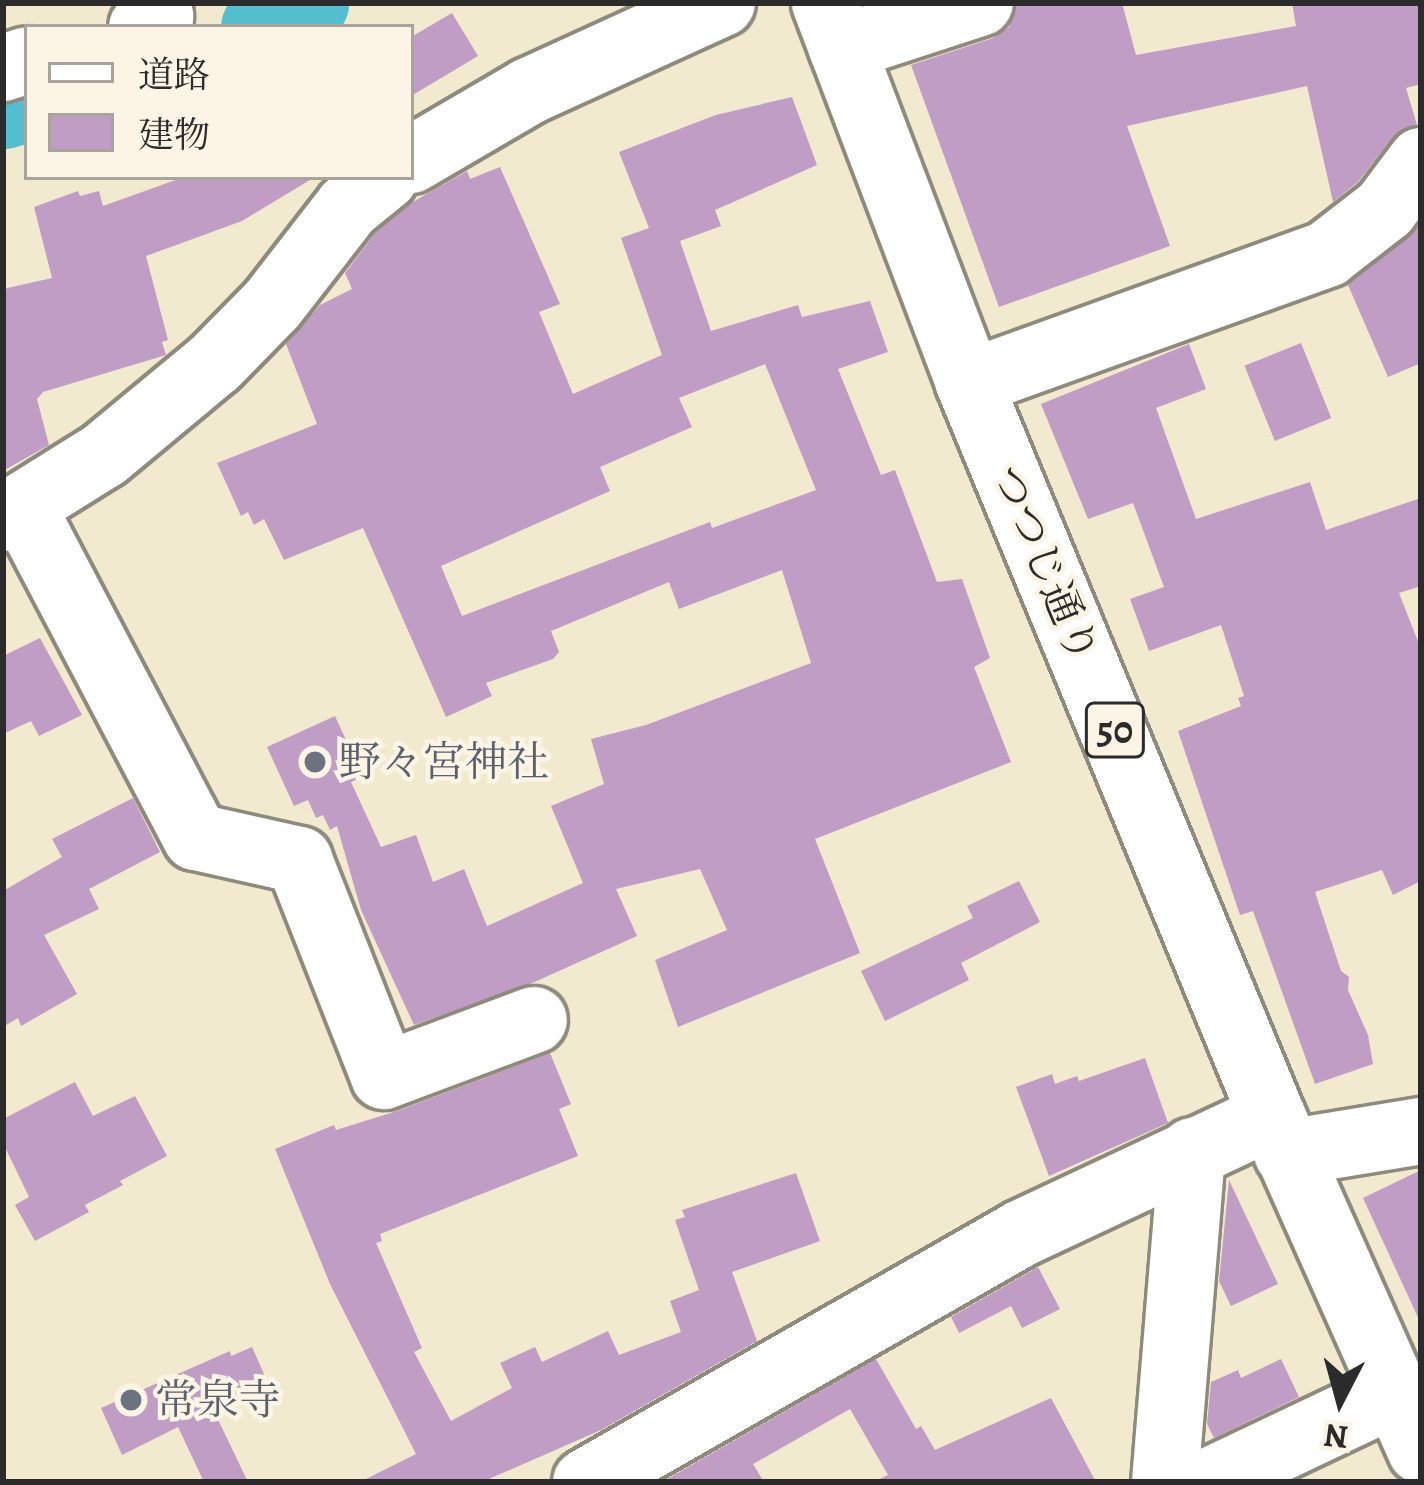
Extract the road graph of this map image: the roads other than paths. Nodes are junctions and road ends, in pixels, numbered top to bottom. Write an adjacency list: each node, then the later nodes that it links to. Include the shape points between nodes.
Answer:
1 (722, 3): 4 (street, via 529,91)
2 (980, 3): 3 (street)
3 (834, 26): 7 (street, つつじ通り / 50)
4 (414, 158)
5 (1421, 161): 7 (street, via 1385,208 1327,254)
6 (381, 180): 8 (street, via 215,363 138,429)
7 (969, 383): 11 (street, つつじ通り / 50)
8 (13, 513): 9 (street, via 196,837 299,860 384,1076)
9 (534, 1020)
10 (1421, 1131): 11 (street)
11 (1280, 1134): 12 (street); 13 (street, つつじ通り / 50)
12 (1192, 1151): 14 (street, via 982,1255); 15 (street)
13 (1405, 1392): 16 (street)
14 (586, 1482)
15 (1165, 1482)
16 (1208, 1482)

